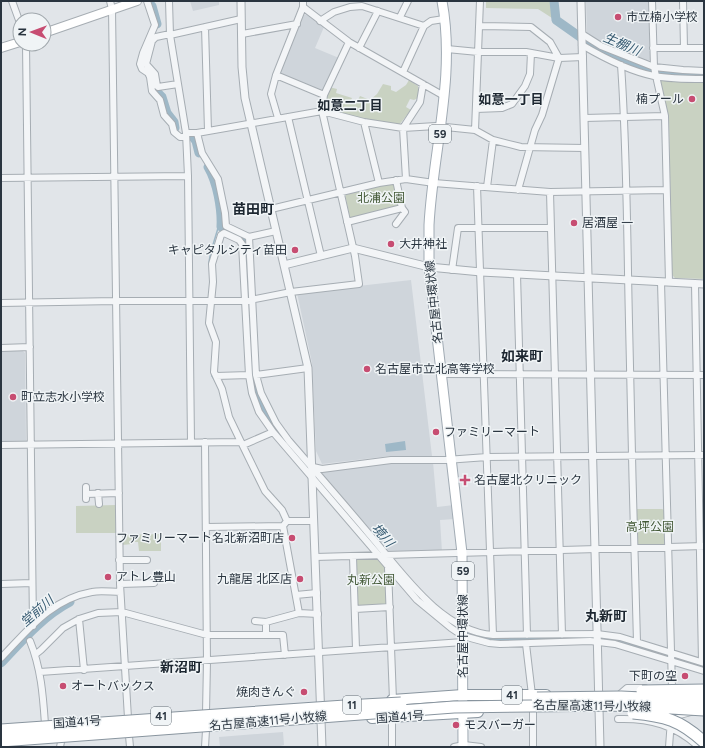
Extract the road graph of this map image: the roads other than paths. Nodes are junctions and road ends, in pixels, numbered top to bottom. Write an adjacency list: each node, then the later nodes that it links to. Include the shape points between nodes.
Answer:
1 (12, 1): 16 (street)
2 (137, 1): 14 (main road)
3 (147, 1): 68 (street, via 155,25 140,64 142,70 148,73 152,91 160,100 164,115 172,124 174,132 180,137)
4 (169, 1): 28 (street)
5 (241, 1): 18 (street)
6 (408, 1): 17 (street)
7 (442, 1): 19 (main road, 名古屋中環状線 / 59)
8 (480, 1): 23 (street)
9 (581, 1): 27 (street)
10 (652, 1): 34 (street)
11 (682, 1): 35 (street)
12 (362, 3): 15 (street); 20 (street, via 334,12)
13 (303, 4): 20 (street); 21 (street)
14 (111, 5): 25 (main road); 72 (street)
15 (378, 11): 17 (street); 33 (street)
16 (16, 12)
17 (400, 18): 22 (street)
18 (241, 19): 24 (street); 26 (street)
19 (444, 19): 22 (street, via 431,21); 37 (main road, 名古屋中環状線 / 59)
20 (320, 21): 29 (street)
21 (297, 24): 26 (street); 47 (street)
22 (424, 26): 46 (street)
23 (479, 26): 39 (street); 42 (street, via 531,27 550,42)
24 (205, 27): 28 (street); 66 (street)
25 (52, 30)
26 (242, 34): 62 (street, via 242,67)
27 (582, 34): 31 (street); 44 (street, via 601,46)
28 (170, 35): 50 (street); 50 (street, via 156,37 152,41 146,64 155,74 158,87)
29 (349, 42): 33 (street); 52 (street)
30 (12, 45): 32 (main road)
31 (582, 45): 41 (street); 43 (street)
32 (1, 48)
33 (359, 48): 46 (street)
34 (654, 48): 35 (street); 44 (street)
35 (684, 48): 36 (street)
36 (704, 48)
37 (447, 49): 39 (street); 53 (main road, 名古屋中環状線 / 59)
38 (26, 52): 75 (street)
39 (478, 52): 40 (street); 54 (street)
40 (531, 53): 42 (street); 54 (street, via 530,74 512,104 502,108)
41 (583, 57): 42 (street); 60 (street)
42 (559, 58): 70 (street)
43 (621, 65): 48 (street); 58 (street)
44 (654, 67): 45 (street); 48 (street)
45 (704, 71)
46 (403, 72): 51 (street)
47 (276, 76): 52 (street); 59 (street, via 271,94)
48 (656, 76): 49 (street); 56 (street)
49 (704, 79)
50 (178, 84): 68 (street)
51 (423, 84): 53 (street); 64 (street, via 420,102)
52 (324, 95): 55 (street)
53 (444, 96): 63 (main road, 名古屋中環状線 / 59)
54 (476, 109): 65 (street)
55 (322, 111): 57 (street); 61 (street); 85 (street)
56 (665, 116): 58 (street); 83 (street)
57 (288, 117): 59 (street); 88 (street)
58 (625, 117): 60 (street); 84 (street)
59 (278, 118): 62 (street)
60 (584, 118): 71 (street)
61 (364, 122): 64 (street); 78 (street)
62 (250, 124): 66 (street); 90 (street)
63 (441, 126): 64 (street); 65 (street); 79 (main road, 名古屋中環状線 / 59)
64 (403, 128): 76 (street)
65 (475, 130): 69 (street)
66 (208, 131): 67 (street)
67 (197, 133): 68 (street); 96 (street, via 202,153 218,179 226,226)
68 (186, 135): 73 (street)
69 (493, 140): 70 (street); 81 (street)
70 (531, 148): 71 (street); 82 (street)
71 (585, 148): 87 (street)
72 (115, 176): 73 (street); 75 (street); 112 (street)
73 (188, 176): 113 (street)
74 (1, 178): 75 (street)
75 (28, 178): 116 (street)
76 (406, 179): 77 (street); 79 (street)
77 (396, 180): 78 (street); 89 (street)
78 (379, 183): 85 (street)
79 (434, 183): 80 (street); 100 (main road, 名古屋中環状線 / 59, via 429,225)
80 (477, 186): 81 (street); 93 (street)
81 (487, 188): 82 (street)
82 (518, 190): 86 (street)
83 (666, 190): 84 (street); 108 (street)
84 (627, 191): 87 (street); 106 (street)
85 (340, 192): 88 (street); 91 (street)
86 (550, 192): 87 (street); 94 (street)
87 (586, 192): 105 (street)
88 (308, 200): 90 (street); 98 (street)
89 (402, 208): 91 (street); 92 (street, via 405,212)
90 (270, 209): 95 (street)
91 (347, 222): 97 (street)
92 (396, 224)
93 (479, 228): 94 (street); 101 (street, via 458,228); 102 (street)
94 (551, 228): 104 (street)
95 (276, 231): 96 (street); 99 (street)
96 (249, 237): 115 (street)
97 (353, 248): 98 (street); 100 (street); 111 (street, via 359,284)
98 (321, 256): 99 (street)
99 (284, 265): 111 (street)
100 (429, 268): 101 (street); 121 (main road, 名古屋中環状線 / 59)
101 (452, 270): 102 (street)
102 (480, 272): 103 (street); 122 (street)
103 (517, 274): 104 (street); 123 (street)
104 (552, 276): 105 (street); 124 (street)
105 (589, 278): 106 (street); 125 (street)
106 (628, 280): 107 (street); 126 (street)
107 (661, 282): 108 (street); 129 (street)
108 (669, 282): 109 (street)
109 (695, 284): 110 (street); 130 (street)
110 (704, 284)
111 (291, 292): 115 (street); 120 (street)
112 (116, 301): 113 (street); 116 (street); 136 (street)
113 (189, 301): 114 (street); 134 (street)
114 (212, 301): 115 (street); 115 (street, via 212,264 221,235 224,233 242,244); 132 (street, via 209,322 216,342)
115 (249, 301): 127 (street); 128 (street)
116 (29, 302): 117 (street); 118 (street)
117 (1, 303)
118 (30, 347): 119 (street); 138 (street)
119 (1, 348)
120 (308, 368): 128 (street); 148 (street)
121 (442, 374): 122 (street); 147 (main road, 名古屋中環状線 / 59)
122 (485, 374): 123 (street); 146 (street)
123 (520, 374): 124 (street); 143 (street)
124 (554, 374): 125 (street); 144 (street)
125 (591, 374): 126 (street); 140 (street)
126 (630, 374): 129 (street); 145 (street)
127 (249, 375): 132 (street); 133 (street, via 259,412)
128 (256, 375): 148 (street, via 260,393 276,423)
129 (664, 375): 130 (street); 141 (street)
130 (696, 375): 131 (street); 142 (street)
131 (704, 375)
132 (216, 376): 139 (street, via 229,417)
133 (273, 432): 139 (street); 148 (street)
134 (191, 442): 135 (street); 136 (street)
135 (205, 442): 139 (street); 155 (street)
136 (119, 443): 138 (street); 151 (street)
137 (1, 444): 138 (street)
138 (31, 444): 171 (street)
139 (242, 444): 154 (street, via 265,491 282,510)
140 (593, 455): 144 (street); 145 (street); 160 (street)
141 (666, 455): 142 (street); 145 (street); 157 (street)
142 (701, 455): 156 (street)
143 (522, 456): 144 (street); 146 (street); 161 (street)
144 (557, 456): 159 (street)
145 (631, 456): 158 (street)
146 (487, 457): 147 (street); 162 (street)
147 (451, 458): 148 (street, via 391,460); 163 (main road, 名古屋中環状線 / 59)
148 (312, 472): 153 (street); 164 (street); 165 (street)
149 (100, 492): 150 (street); 151 (street); 152 (street)
150 (86, 494)
151 (119, 494): 168 (street)
152 (99, 504)
153 (314, 521): 154 (street); 167 (street)
154 (285, 523): 155 (street); 177 (street)
155 (206, 527): 190 (street)
156 (702, 546): 157 (street); 180 (street)
157 (668, 547): 158 (street); 201 (street)
158 (634, 548): 160 (street); 196 (street)
159 (560, 549): 160 (street); 161 (street); 189 (street)
160 (595, 549): 194 (street)
161 (525, 550): 162 (street); 192 (street)
162 (491, 552): 163 (street); 193 (street)
163 (462, 553): 165 (street); 188 (main road, 名古屋中環状線 / 59)
164 (377, 554): 165 (street); 166 (street); 170 (street)
165 (387, 555): 188 (street, via 421,595)
166 (353, 556): 167 (street); 179 (street)
167 (315, 557): 176 (street)
168 (119, 560): 169 (street); 174 (street)
169 (148, 560)
170 (388, 568): 178 (street); 188 (street, via 417,600 451,628)
171 (32, 583): 173 (street); 187 (street)
172 (154, 583): 174 (street)
173 (1, 584)
174 (120, 584): 175 (street)
175 (120, 592): 181 (street); 187 (street, via 94,592 64,600)
176 (317, 594): 177 (street); 183 (street)
177 (296, 595): 182 (street)
178 (390, 606): 179 (street); 198 (street)
179 (355, 608): 199 (street)
180 (702, 610): 207 (street)
181 (122, 612): 184 (street, via 98,613); 190 (street); 208 (street)
182 (298, 613): 183 (street); 186 (street)
183 (318, 614): 200 (street)
184 (80, 619): 202 (street, via 63,628); 209 (street)
185 (255, 621): 186 (street)
186 (266, 622): 191 (street)
187 (33, 626): 204 (street)
188 (463, 634): 193 (street, via 479,633); 197 (street, via 489,643); 198 (street); 216 (main road, 名古屋中環状線 / 59)
189 (562, 634): 192 (street); 194 (street)
190 (207, 635): 191 (street); 205 (street)
191 (266, 635): 203 (street, via 283,635)
192 (527, 635): 193 (street)
193 (493, 636)
194 (598, 638): 196 (street, via 620,638); 197 (street); 206 (street); 215 (street)
195 (30, 640): 202 (street)
196 (637, 642): 201 (street)
197 (526, 644): 219 (street)
198 (391, 647): 199 (street); 221 (street)
199 (356, 649): 200 (street)
200 (319, 652): 203 (street); 223 (street)
201 (672, 653): 206 (street); 207 (street)
202 (36, 654): 211 (street)
203 (285, 655): 205 (street)
204 (1, 658)
205 (207, 661): 208 (street); 230 (street)
206 (672, 661): 210 (street); 213 (street)
207 (703, 662)
208 (125, 667): 209 (street); 233 (street)
209 (84, 670): 211 (street)
210 (704, 671)
211 (40, 672): 237 (street)
212 (664, 688): 213 (street); 217 (street, via 627,688); 218 (street)
213 (672, 688): 214 (street)
214 (704, 689): 219 (highway, bridge)
215 (599, 694): 217 (highway, 国道41号 / 41); 219 (highway, 国道41号 / 41); 225 (street)
216 (463, 695): 219 (highway, 国道41号 / 41); 221 (highway, 国道41号 / 41); 228 (main road, 名古屋中環状線 / 59)
217 (619, 695): 218 (highway, 国道41号 / 41)
218 (653, 695): 220 (highway, 国道41号 / 41)
219 (536, 696): 222 (highway, 名古屋高速11号小牧線 / 11, bridge); 240 (highway, 名古屋高速11号小牧線 / 11, bridge, via 345,706)
220 (704, 696)
221 (394, 700): 223 (highway, 国道41号 / 41)
222 (704, 701)
223 (321, 704): 230 (highway, 国道41号 / 41); 236 (street)
224 (518, 706): 227 (highway, 名古屋高速11号小牧線 / 11, bridge, via 621,705); 231 (highway, 名古屋高速11号小牧線 / 11, bridge, via 454,707); 244 (highway, bridge, via 658,716 680,723)
225 (599, 708): 226 (highway, 国道41号 / 41); 229 (highway, 国道41号 / 41); 255 (street)
226 (534, 711): 228 (highway, 国道41号 / 41); 254 (street)
227 (704, 711): 229 (highway, 国道41号 / 41)
228 (464, 712): 232 (highway, 国道41号 / 41); 247 (main road, 名古屋中環状線 / 59)
229 (692, 712): 239 (street, via 673,718)
230 (206, 713): 233 (highway, 国道41号 / 41)
231 (356, 714): 234 (highway, via 346,711); 243 (highway, 名古屋高速11号小牧線 / 11, bridge)
232 (392, 717): 236 (highway, 国道41号 / 41); 251 (street)
233 (128, 718): 237 (highway, 国道41号 / 41)
234 (237, 718)
235 (618, 719): 239 (street, via 655,722)
236 (322, 721): 241 (highway, 国道41号 / 41); 250 (street)
237 (45, 724): 238 (highway, 国道41号 / 41)
238 (1, 727)
239 (670, 727): 256 (street); 257 (street, via 688,736)
240 (1, 730)
241 (206, 730): 242 (highway, 国道41号 / 41); 249 (street)
242 (129, 736): 245 (highway, 国道41号 / 41); 248 (street)
243 (1, 741)
244 (704, 742)
245 (61, 744): 246 (highway, 国道41号 / 41)
246 (1, 746)
247 (463, 746): 252 (street); 253 (street)
248 (130, 747)
249 (204, 747)
250 (322, 747)
251 (392, 747)
252 (454, 747)
253 (481, 747)
254 (533, 747)
255 (600, 747)
256 (669, 747)
257 (699, 747)

